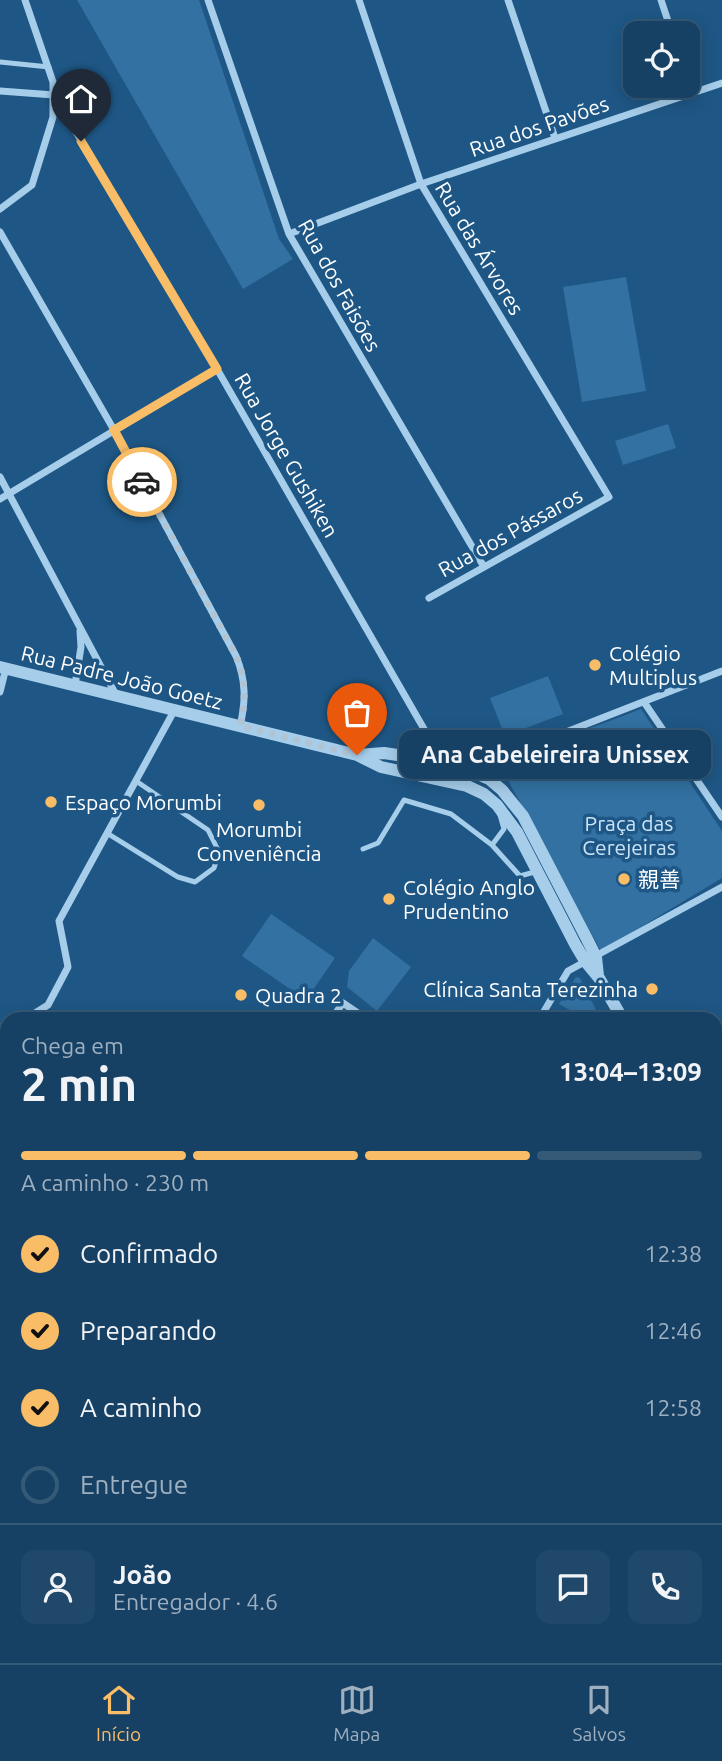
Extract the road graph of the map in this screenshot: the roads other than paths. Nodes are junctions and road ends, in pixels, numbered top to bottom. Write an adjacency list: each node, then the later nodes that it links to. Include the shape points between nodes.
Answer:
1 (25, 0): 8 (street)
2 (208, 0): 18 (street, Rua dos Faisões)
3 (359, 0): 15 (street, Rua das Árvores)
4 (508, 0): 14 (street)
5 (661, 0): 6 (street)
6 (668, 21)
7 (0, 62): 8 (lane)
8 (49, 67): 12 (street)
9 (722, 83): 10 (street, Rua dos Pavões)
10 (700, 90)
11 (0, 91): 12 (street)
12 (54, 95): 16 (street, via 32,185); 19 (street, Rua Jorge Gushiken)
13 (677, 98): 14 (street, Rua dos Pavões)
14 (555, 138): 15 (street, Rua dos Pavões)
15 (421, 184): 18 (street, Rua dos Pavões); 23 (street, Rua das Árvores)
16 (0, 209)
17 (0, 232): 20 (street)
18 (289, 234): 25 (street, Rua dos Faisões)
19 (217, 369): 20 (street); 37 (street, Rua Jorge Gushiken)
20 (114, 430): 22 (street); 35 (street, via 242,669 245,705)
21 (0, 477): 22 (street)
22 (10, 493): 24 (street); 27 (street)
23 (609, 497): 25 (street, Rua dos Pássaros)
24 (0, 499)
25 (484, 567): 26 (street, Rua dos Pássaros)
26 (429, 598)
27 (80, 627): 30 (street); 32 (street)
28 (3, 668): 30 (street, Rua Padre João Goetz); 31 (street)
29 (722, 671): 33 (street)
30 (75, 685): 32 (street, Rua Padre João Goetz)
31 (0, 692)
32 (116, 695): 34 (street, Rua Padre João Goetz)
33 (644, 702): 38 (street); 41 (street)
34 (174, 710): 35 (street, Rua Padre João Goetz); 39 (street)
35 (240, 726): 36 (street, Rua Padre João Goetz)
36 (357, 755): 37 (street, Rua Padre João Goetz, via 384,753); 40 (street, Rua Padre João Goetz, via 381,767 467,786)
37 (444, 762): 38 (street, Rua Padre João Goetz)
38 (469, 770): 47 (street, Rua Padre João Goetz, via 502,790 523,816)
39 (135, 781): 42 (street); 42 (lane, via 208,830 219,852 214,868 195,881 178,877)
40 (496, 805): 43 (lane, via 504,829); 45 (street, Rua Padre João Goetz)
41 (722, 817)
42 (107, 833): 48 (street, via 59,921 68,968 48,1005)
43 (492, 845): 44 (lane, via 451,814 404,800 377,843); 45 (lane, via 520,876)
44 (363, 849)
45 (538, 871): 47 (street, Rua Padre João Goetz)
46 (722, 887): 47 (street)
47 (590, 959): 51 (street, via 568,971); 52 (street)
48 (37, 1012)
49 (336, 1012): 50 (street, via 343,1003)
50 (356, 1012)
51 (544, 1012)
52 (618, 1012)

